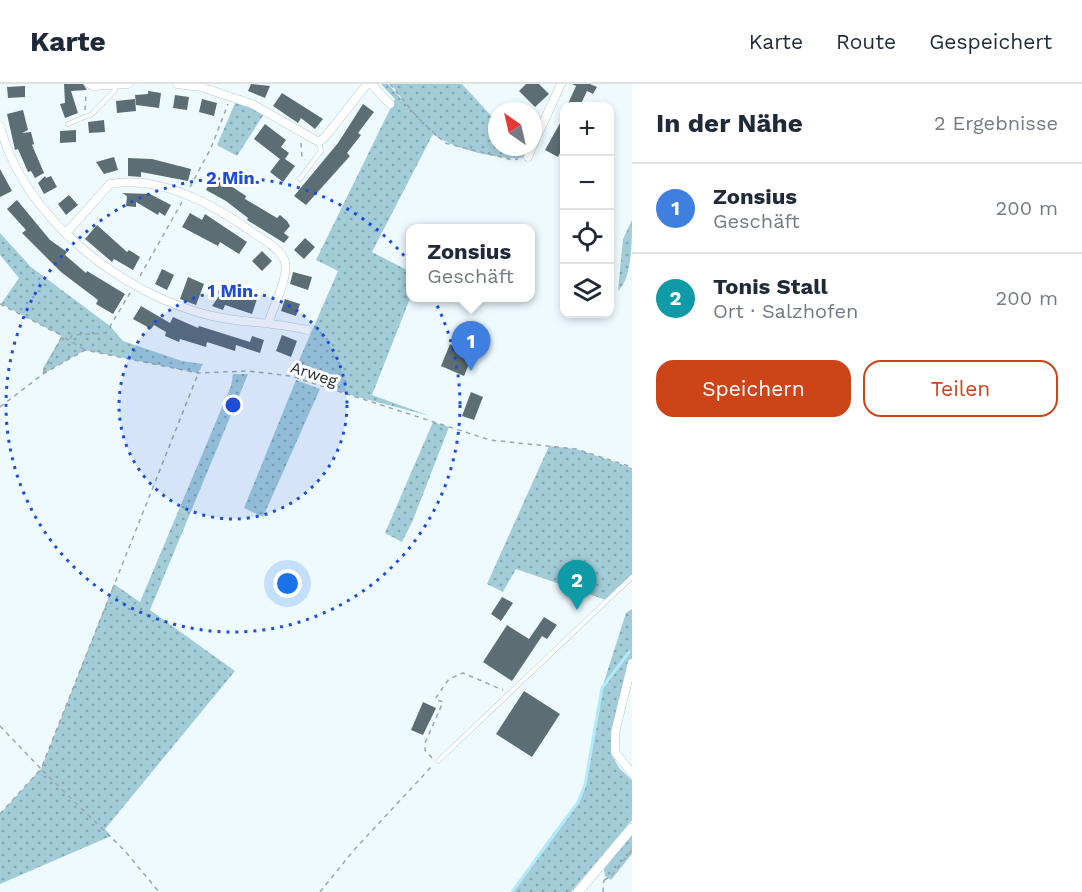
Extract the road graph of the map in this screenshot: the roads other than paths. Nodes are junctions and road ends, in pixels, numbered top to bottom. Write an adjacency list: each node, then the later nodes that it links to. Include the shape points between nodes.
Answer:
1 (89, 84): 5 (street)
2 (128, 84): 5 (street)
3 (177, 84): 11 (street, via 232,96)
4 (369, 84): 7 (street); 11 (street)
5 (115, 85): 8 (lane, via 115,90 92,114)
6 (559, 85): 9 (street)
7 (390, 104)
8 (68, 124)
9 (542, 125)
10 (0, 126): 13 (street, via 20,177)
11 (318, 142): 12 (lane, via 321,151)
12 (300, 179)
13 (66, 233): 14 (street, via 135,285 201,313); 14 (street, via 110,184 139,184 186,194 236,221 271,245 284,260 282,285)
14 (269, 321): 15 (street)
15 (307, 330)
16 (632, 577): 18 (lane)
17 (632, 663): 19 (street, via 615,752)
18 (438, 761)
19 (632, 773)
20 (632, 828): 21 (street)
21 (578, 892)

